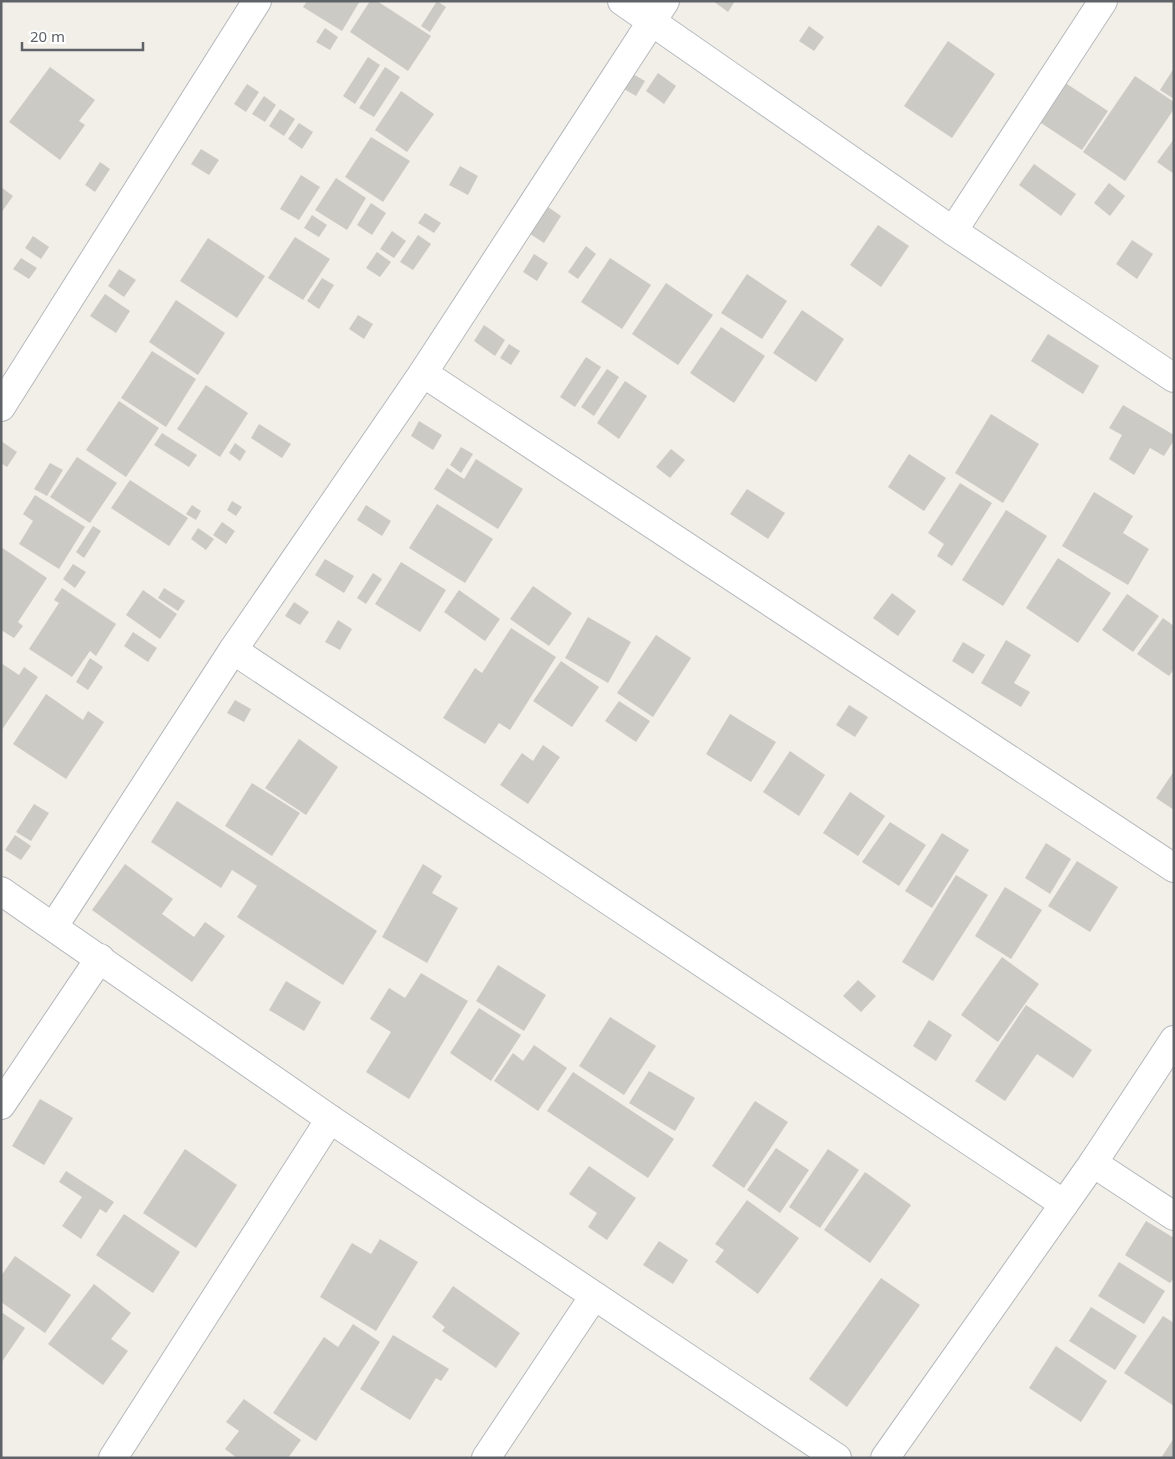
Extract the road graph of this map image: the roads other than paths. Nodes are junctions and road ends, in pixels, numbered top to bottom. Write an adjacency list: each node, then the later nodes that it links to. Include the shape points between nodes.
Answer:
1 (257, 1): 8 (street)
2 (622, 1): 4 (street)
3 (1104, 1): 5 (street)
4 (659, 11): 5 (street); 6 (street)
5 (953, 231): 7 (street)
6 (423, 373): 9 (street); 10 (street)
7 (1174, 378)
8 (1, 407)
9 (233, 650): 12 (street); 18 (street)
10 (1174, 868)
11 (1, 891): 12 (street)
12 (54, 926): 13 (street)
13 (100, 958): 15 (street); 16 (street)
14 (1174, 1040): 17 (street)
15 (1, 1105)
16 (330, 1119): 20 (street); 21 (street)
17 (1093, 1163): 18 (street); 19 (street)
18 (1064, 1204): 24 (street)
19 (1174, 1216)
20 (594, 1296): 22 (street); 23 (street)
21 (113, 1458)
22 (486, 1458)
23 (837, 1458)
24 (886, 1458)

